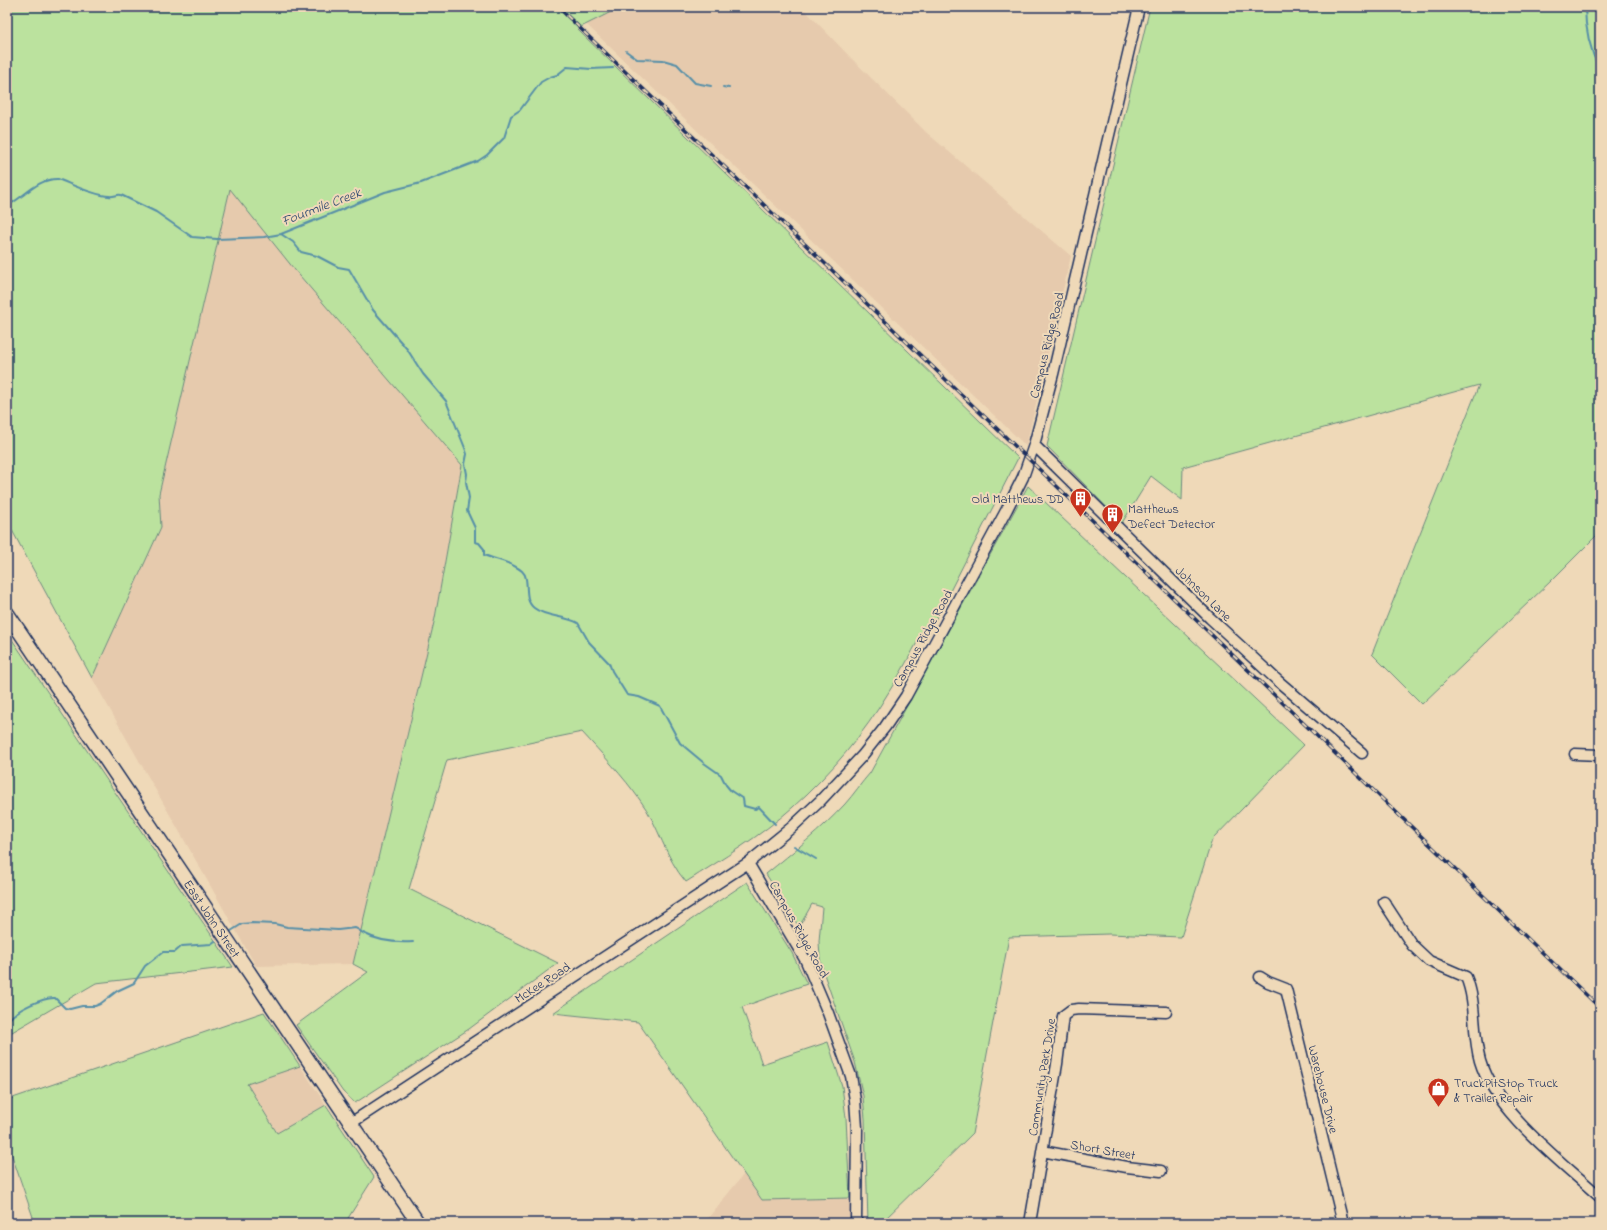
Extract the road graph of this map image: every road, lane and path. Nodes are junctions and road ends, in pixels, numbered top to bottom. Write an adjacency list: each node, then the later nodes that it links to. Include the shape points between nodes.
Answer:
1 (1139, 7): 2 (street, Campus Ridge Road)
2 (1034, 445): 4 (street, Johnson Lane, via 1210,618); 7 (street, Campus Ridge Road, via 1023,477 1007,509 906,696 885,727 858,761 820,801)
3 (7, 613): 11 (main road, East John Street)
4 (1362, 753)
5 (1575, 754): 6 (street)
6 (1600, 755)
7 (748, 863): 11 (street, McKee Road); 16 (street, Campus Ridge Road, via 806,961 851,1076 857,1128)
8 (1384, 902): 14 (street, via 1412,945 1430,961 1466,977 1471,989 1474,1036 1480,1062 1501,1103 1539,1142)
9 (1260, 977): 18 (street, Warehouse Drive, via 1286,989)
10 (1166, 1012): 12 (street, Community Park Drive, via 1079,1009 1071,1010 1063,1016)
11 (351, 1124): 15 (main road, East John Street)
12 (1042, 1151): 13 (street, Short Street); 17 (street, Community Park Drive)
13 (1161, 1171)
14 (1600, 1197)
15 (415, 1222)
16 (856, 1223)
17 (1030, 1223)
18 (1343, 1223)

